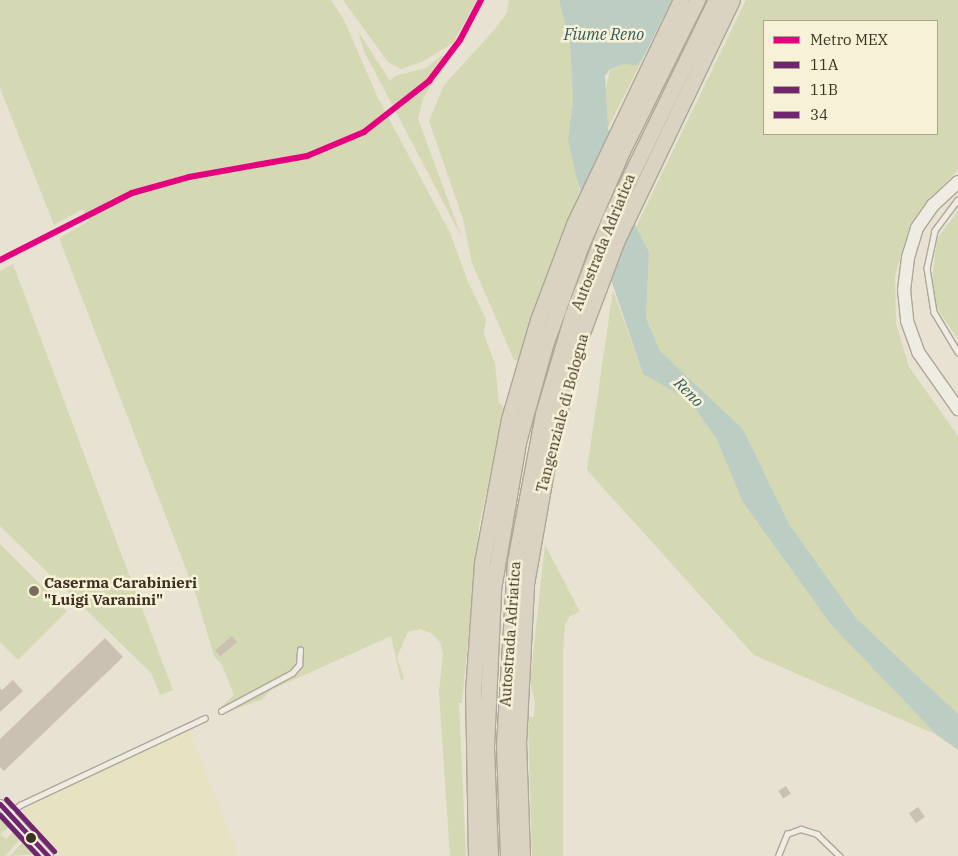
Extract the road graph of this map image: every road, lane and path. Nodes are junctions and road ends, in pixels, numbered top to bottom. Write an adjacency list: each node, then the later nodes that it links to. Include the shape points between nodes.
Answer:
1 (681, 0): 15 (highway, via 601,162 554,272 522,370 489,516 482,563 473,692)
2 (696, 0): 16 (highway, Autostrada Adriatica, via 601,198 562,294 529,400 500,538 493,589 487,693)
3 (716, 0): 17 (highway, Autostrada Adriatica, via 612,212 572,316 541,423 514,561 504,745)
4 (732, 0): 18 (highway, Tangenziale di Bologna, via 636,195 592,306 552,437 526,584 518,743)
5 (958, 182): 8 (street, via 934,204 917,228 908,258 904,290 907,321 918,352)
6 (958, 200): 7 (lane, via 935,231 929,250 927,277 934,312)
7 (958, 352)
8 (958, 408)
9 (300, 650): 10 (lane, via 299,665 292,674)
10 (221, 711)
11 (205, 718): 13 (lane)
12 (0, 804): 13 (street)
13 (8, 813): 14 (street)
14 (48, 856)
15 (476, 856)
16 (490, 856)
17 (508, 856)
18 (522, 856)
19 (778, 856): 20 (lane, via 787,834 801,830 817,834)
20 (840, 856)

